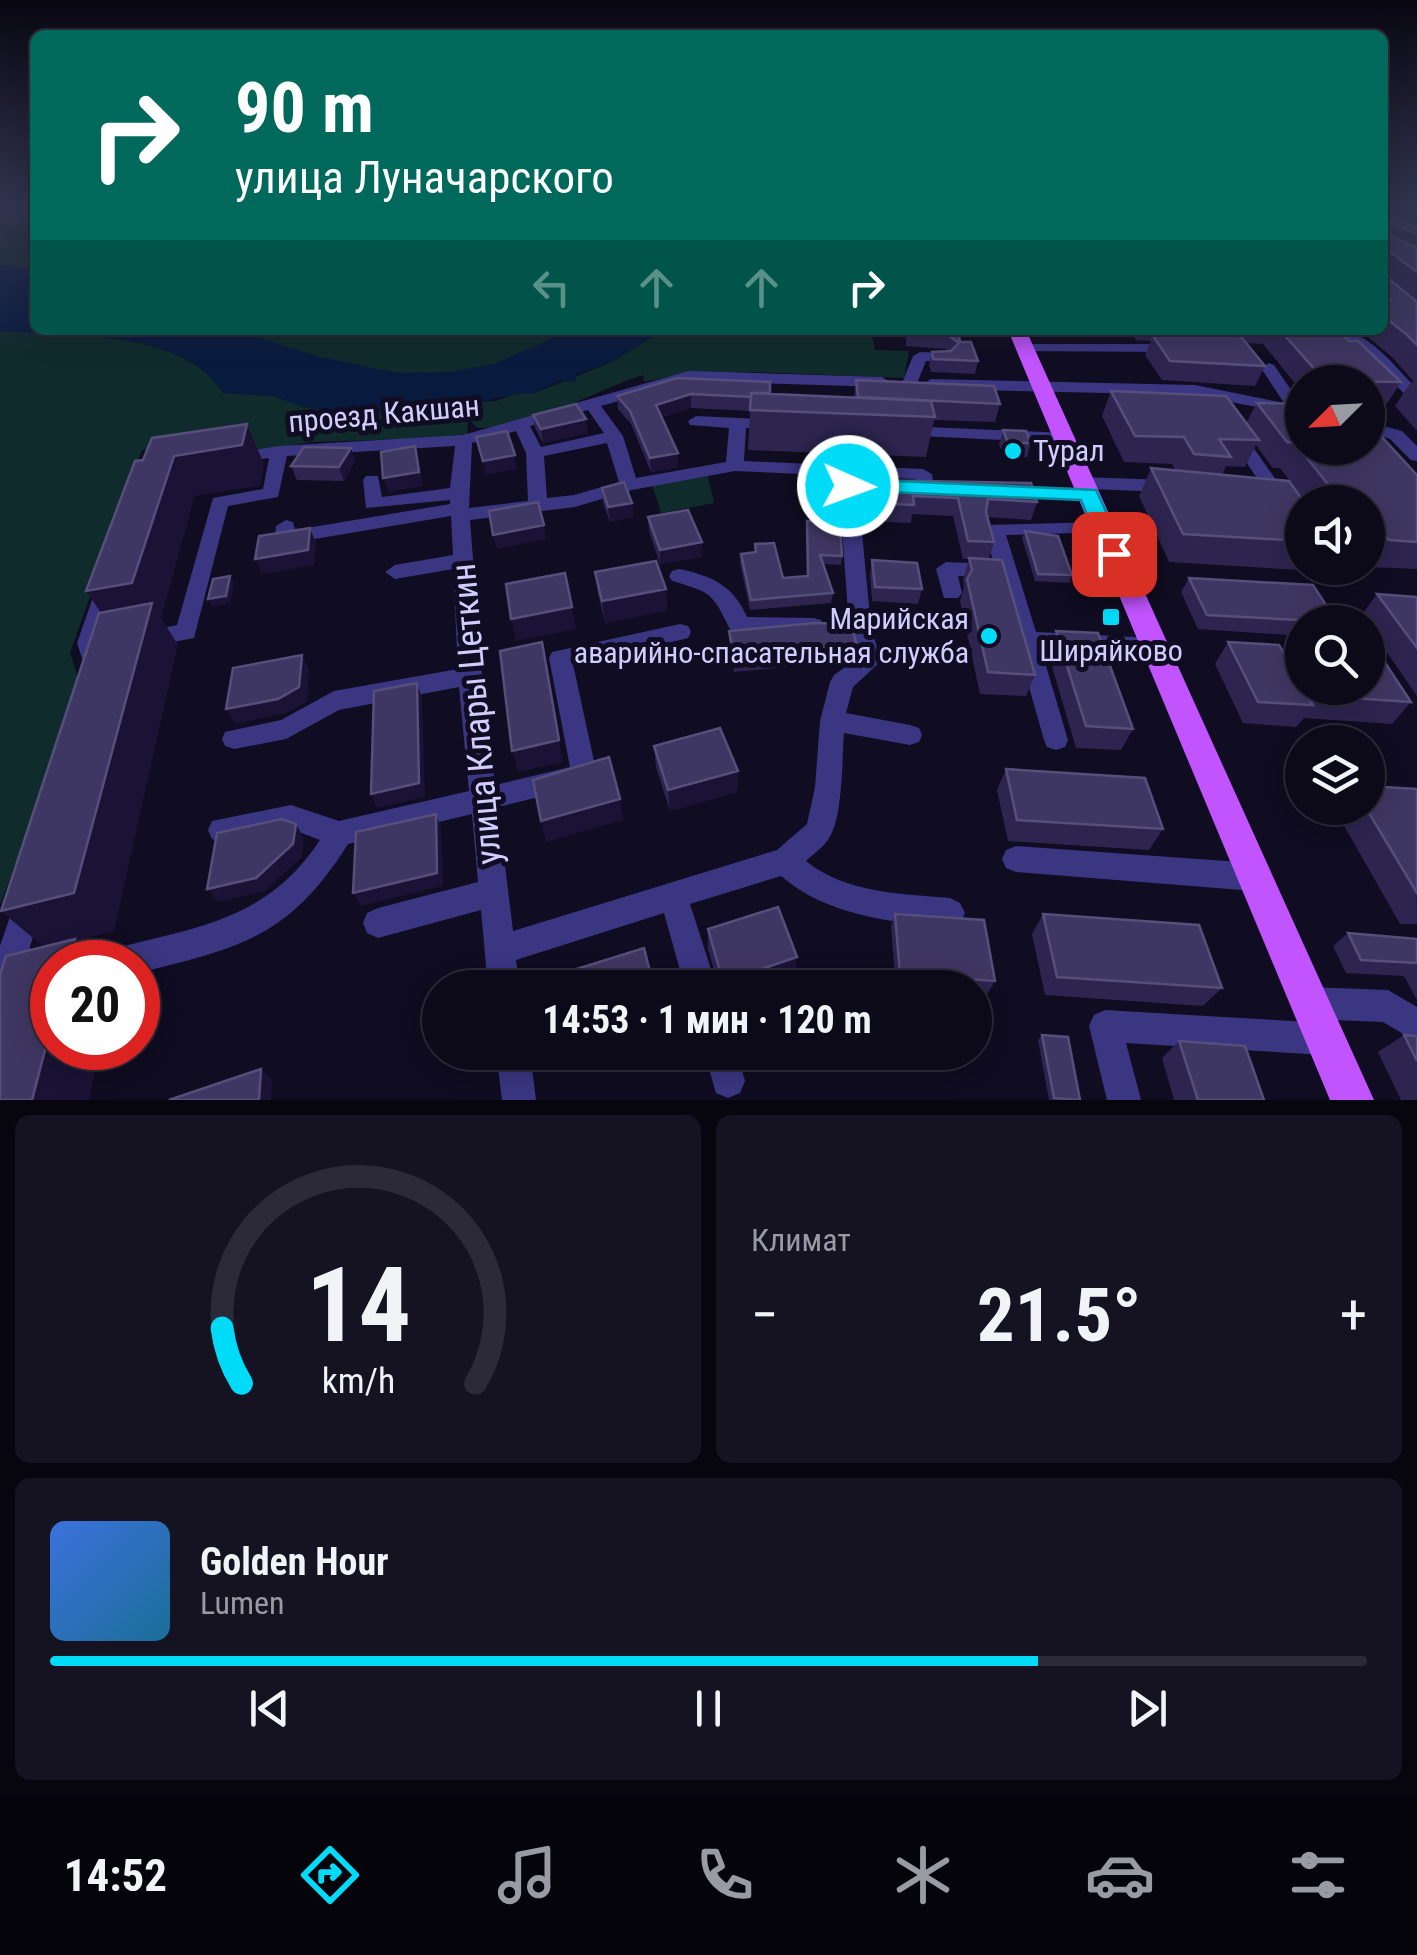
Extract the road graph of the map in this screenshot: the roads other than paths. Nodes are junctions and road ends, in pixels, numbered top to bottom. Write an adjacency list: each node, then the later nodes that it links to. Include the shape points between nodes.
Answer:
1 (1134, 335): 4 (street)
2 (1349, 335): 11 (street)
3 (1021, 339): 4 (street); 9 (main road)
4 (1142, 348): 5 (street)
5 (1181, 348)
6 (946, 357): 8 (street, via 920,356)
7 (1269, 368): 10 (street)
8 (910, 383): 9 (street, проезд Какшан); 12 (street, проезд Какшан, via 834,388 690,376)
9 (1042, 388): 13 (street, проезд Какшан, via 1195,390); 22 (main road)
10 (1285, 390)
11 (1417, 398)
12 (592, 404): 17 (street, проезд Какшан); 21 (street)
13 (1285, 407)
14 (1202, 412): 36 (street, via 1221,413)
15 (696, 421): 16 (street)
16 (738, 422): 18 (street); 28 (street)
17 (521, 424): 23 (street, проезд Какшан); 25 (street)
18 (788, 425)
19 (889, 430): 22 (street)
20 (1385, 432): 26 (street)
21 (614, 436): 25 (street); 30 (street)
22 (1064, 438): 31 (main road)
23 (464, 440): 24 (street, проезд Какшан); 34 (street, улица Клары Цеткин)
24 (278, 451): 27 (street, проезд Какшан); 48 (street, via 271,494 220,502 186,632)
25 (535, 454): 35 (street)
26 (1417, 456)
27 (222, 460)
28 (735, 466): 30 (street); 45 (street, via 923,474 935,489 848,486)
29 (372, 480): 34 (street, via 374,504)
30 (629, 485): 35 (street)
31 (1086, 488): 32 (street); 33 (street); 38 (main road)
32 (983, 490)
33 (1181, 490)
34 (460, 505): 35 (street); 37 (street, via 285,538); 40 (street, улица Клары Цеткин)
35 (538, 506)
36 (1285, 512)
37 (286, 526)
38 (1104, 528): 41 (street, via 996,526); 49 (main road)
39 (116, 558): 48 (street, via 88,643)
40 (463, 560): 42 (street); 50 (street, улица Клары Цеткин)
41 (1006, 571): 44 (street, via 946,568); 47 (street)
42 (396, 572)
43 (680, 576): 45 (street, via 723,591 739,625)
44 (951, 593)
45 (860, 627): 52 (street, via 870,660 842,682)
46 (680, 632): 56 (street, via 560,658 584,775)
47 (1028, 640): 49 (street); 55 (street)
48 (109, 646): 51 (street)
49 (1154, 646): 62 (main road)
50 (470, 676): 54 (street, via 334,702 286,729); 56 (street, улица Клары Цеткин)
51 (92, 691)
52 (832, 721): 53 (street); 60 (street, via 819,831)
53 (910, 735)
54 (234, 739)
55 (1056, 740)
56 (482, 799): 58 (street); 63 (street, улица Клары Цеткин)
57 (222, 830): 58 (street, via 291,816)
58 (338, 834): 68 (street, via 317,873 273,915)
59 (1016, 860): 62 (street)
60 (785, 861): 64 (street); 65 (street, via 804,880 886,907)
61 (36, 875): 71 (street)
62 (1254, 877): 72 (main road)
63 (491, 893): 66 (street); 67 (street, улица Клары Цеткин)
64 (674, 895): 67 (street); 70 (street)
65 (950, 914)
66 (378, 923)
67 (500, 950): 69 (street, улица Клары Цеткин)
68 (160, 951)
69 (502, 970)
70 (696, 970)
71 (25, 980)
72 (1309, 1003): 73 (street, via 1388,1006); 74 (main road)
73 (1417, 1026)
74 (1325, 1039): 77 (street, via 1105,1026); 78 (main road)
75 (515, 1070): 76 (street)
76 (519, 1100)
77 (1124, 1100)
78 (1352, 1100)

